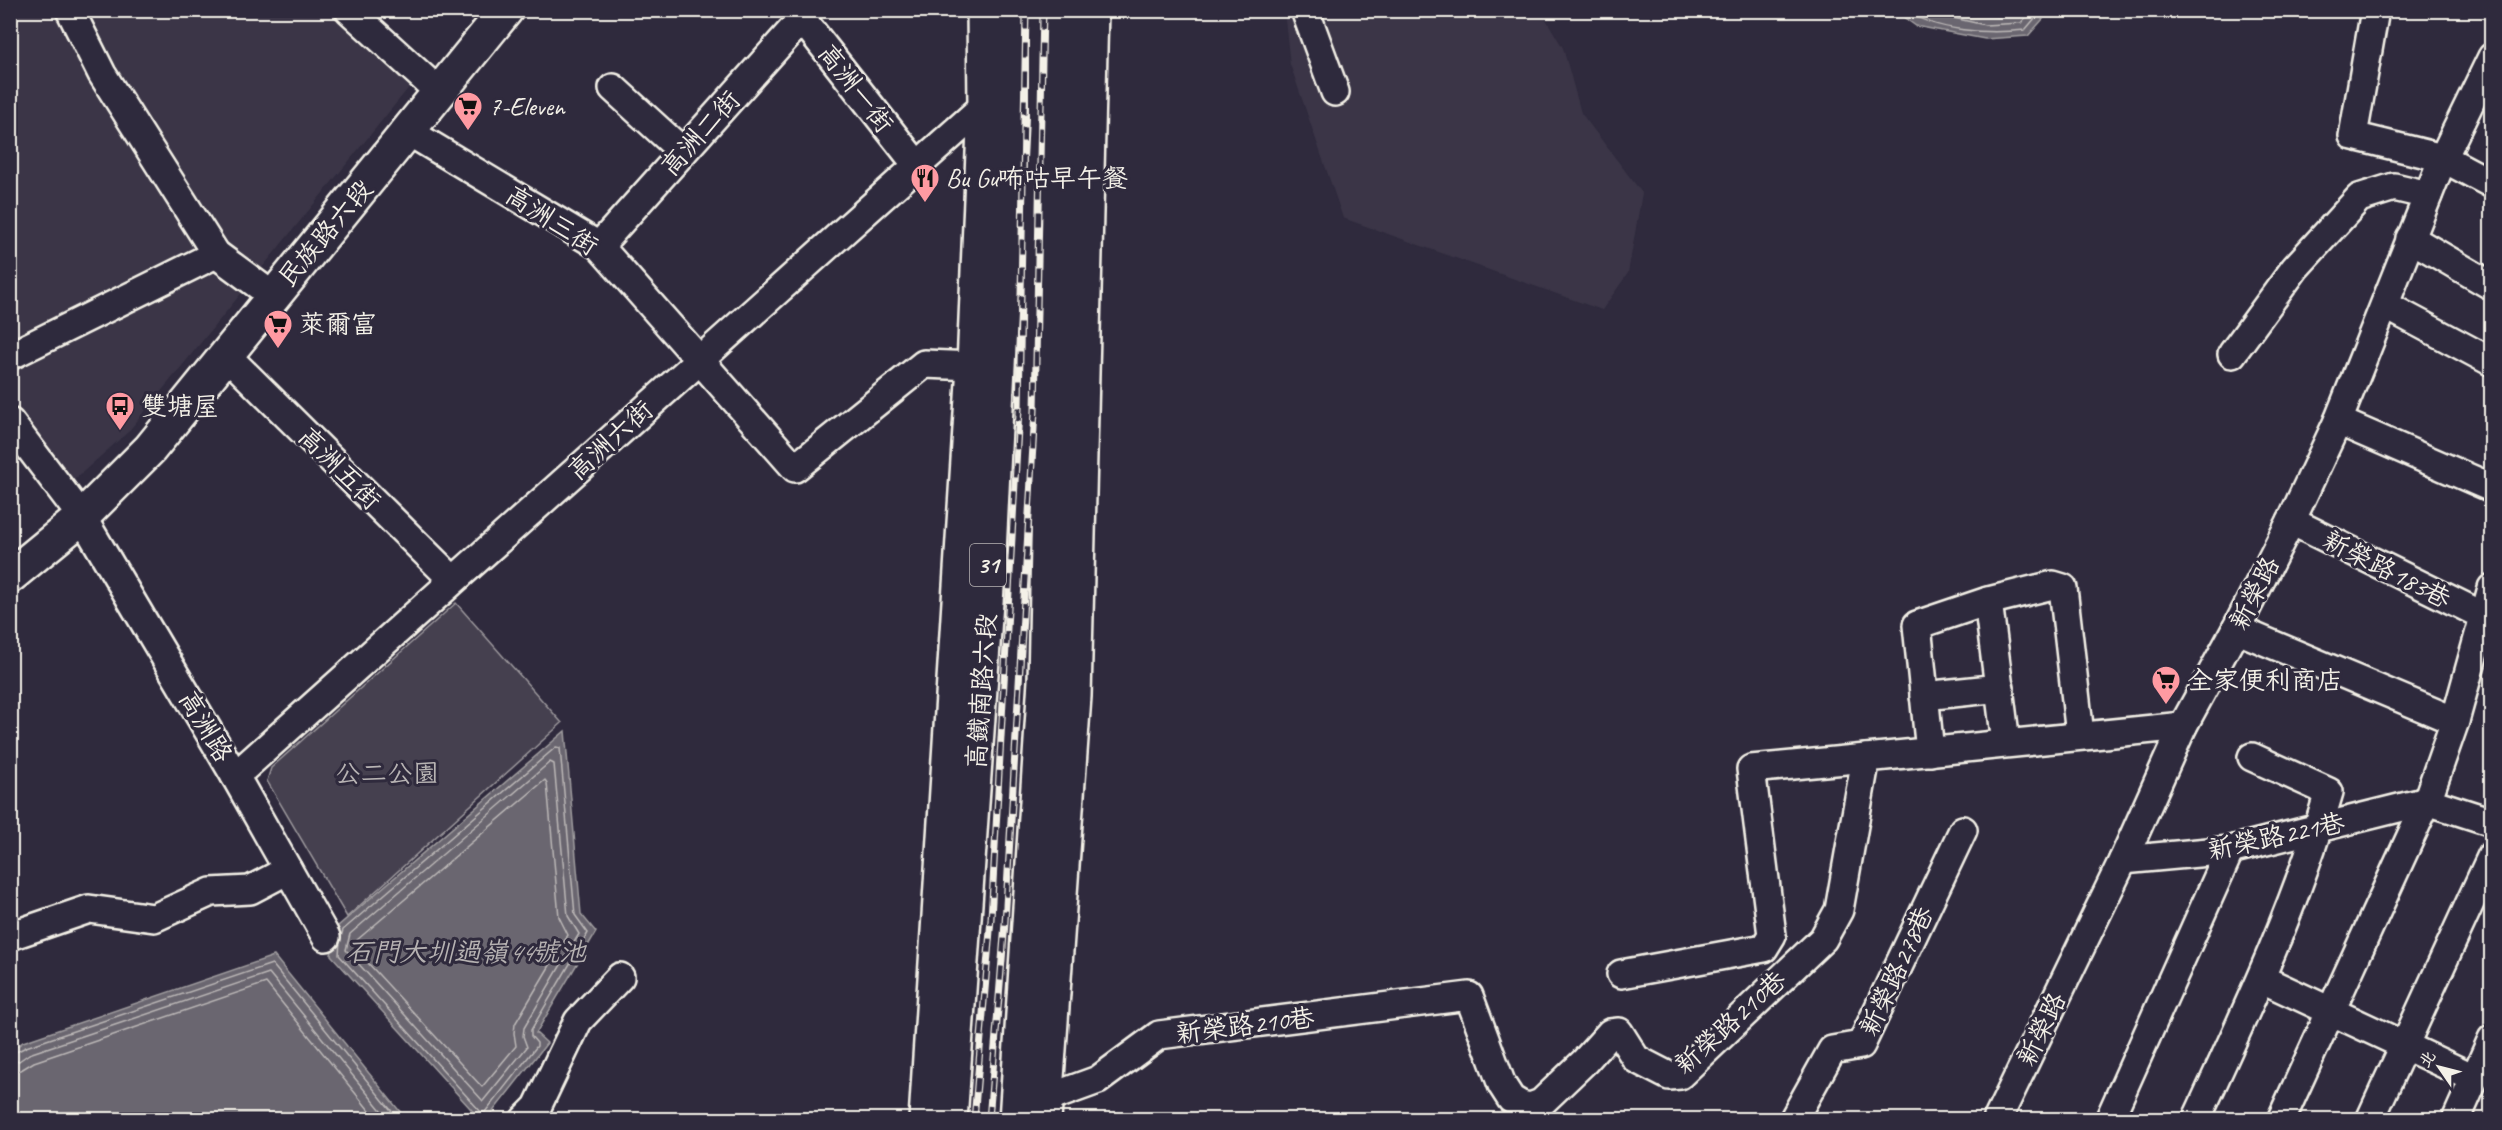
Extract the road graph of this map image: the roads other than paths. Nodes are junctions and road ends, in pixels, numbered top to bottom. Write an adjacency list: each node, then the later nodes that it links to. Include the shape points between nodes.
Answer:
1 (70, 10): 24 (street, via 102,74)
2 (349, 10): 13 (street)
3 (506, 10): 13 (main road, 民族路六段)
4 (984, 10): 15 (main road, 高鐵南路六段 / 31)
5 (1010, 10): 59 (main road, 高鐵南路六段 / 31, via 1010,117)
6 (1060, 10): 45 (main road)
7 (1091, 10): 57 (main road)
8 (1305, 10): 14 (street)
9 (2375, 10): 18 (street, via 2353,136)
10 (798, 15): 17 (street, 高洲二街); 19 (street, 高洲一街)
11 (2492, 57): 18 (street, 新榮路)
12 (613, 88): 17 (street)
13 (439, 92): 16 (main road, 民族路六段)
14 (1335, 92)
15 (985, 105): 19 (street, 高洲六街); 33 (main road, 高鐵南路六段 / 31)
16 (409, 132): 23 (street, 高洲三街); 26 (main road, 民族路六段)
17 (683, 152): 23 (street, 高洲二街)
18 (2443, 158): 20 (street); 21 (street, 新榮路)
19 (917, 165): 31 (street, 高洲六街)
20 (2492, 184)
21 (2428, 195): 22 (street, 新榮路); 28 (street, via 2394,187 2359,198 2295,268)
22 (2410, 238): 25 (street); 27 (street, 新榮路)
23 (599, 246): 31 (street, 高洲三街)
24 (216, 254): 26 (street); 29 (street)
25 (2492, 286)
26 (273, 296): 30 (main road, 民族路六段)
27 (2385, 305): 32 (street); 34 (street, 新榮路)
28 (2232, 354)
29 (10, 356)
30 (227, 356): 37 (main road, 民族路六段, via 150,449); 40 (street, 高洲五街)
31 (699, 360): 33 (street, 高洲三街, via 795,468 924,364); 40 (street, 高洲六街)
32 (2492, 362)
33 (974, 366): 47 (main road, 高鐵南路六段 / 31)
34 (2338, 421): 36 (street); 38 (street, 新榮路)
35 (10, 422): 37 (street, 高洲路)
36 (2492, 488)
37 (82, 518): 39 (main road, 民族路六段); 56 (street, 高洲路)
38 (2291, 521): 43 (street, 新榮路183巷); 44 (street, 新榮路)
39 (10, 576)
40 (453, 580): 56 (street, 高洲六街)
41 (2492, 588): 43 (street)
42 (1988, 601): 46 (street); 48 (street, via 1917,625); 51 (street, via 2053,585 2063,588)
43 (2487, 619): 49 (street)
44 (2236, 629): 49 (street); 50 (street, 新榮路)
45 (1046, 681): 57 (main road); 80 (main road)
46 (2000, 688): 48 (street); 52 (street)
47 (954, 692): 59 (main road); 78 (main road, 高鐵南路六段 / 31)
48 (1924, 696): 53 (street)
49 (2456, 721): 58 (street)
50 (2183, 726): 51 (street); 65 (street, 新榮路)
51 (2080, 735): 52 (street)
52 (2006, 743): 53 (street)
53 (1930, 752): 55 (street)
54 (2252, 757): 61 (street, via 2329,792)
55 (1866, 758): 69 (street, via 1750,769 1772,935 1764,948); 76 (street, 新榮路210巷, via 1839,910 1822,939 1680,1075 1669,1076 1636,1059 1619,1032 1610,1033 1541,1103 1521,1105 1511,1100 1502,1085 1470,996 1159,1035 1098,1080 1054,1096)
56 (235, 776): 66 (street, 高洲路)
57 (1069, 780): 76 (main road)
58 (2427, 801): 60 (street); 61 (street, 新榮路221巷); 72 (street)
59 (973, 816): 79 (main road, 高鐵南路六段 / 31)
60 (2492, 822)
61 (2319, 828): 63 (street, 新榮路221巷); 71 (street)
62 (1963, 830): 81 (street, 新榮路278巷, via 1860,1045 1832,1050)
63 (2230, 850): 65 (street, 新榮路221巷); 83 (street)
64 (2492, 855): 74 (street)
65 (2123, 860): 82 (street, 新榮路)
66 (288, 870): 67 (street, via 250,890 211,892 154,918 89,909); 68 (street, 高洲路)
67 (10, 936)
68 (326, 937)
69 (1621, 974)
70 (620, 977): 77 (street, via 578,1021 537,1107)
71 (2262, 979): 72 (street); 84 (street)
72 (2331, 1011): 74 (street); 85 (street)
73 (2492, 1039): 75 (street)
74 (2405, 1045): 75 (street); 86 (street)
75 (2474, 1078): 87 (street)
76 (1045, 1108)
77 (524, 1119)
78 (926, 1119)
79 (950, 1119)
80 (1016, 1119)
81 (1793, 1119)
82 (1997, 1119)
83 (2109, 1119)
84 (2196, 1119)
85 (2281, 1119)
86 (2370, 1119)
87 (2456, 1119)

